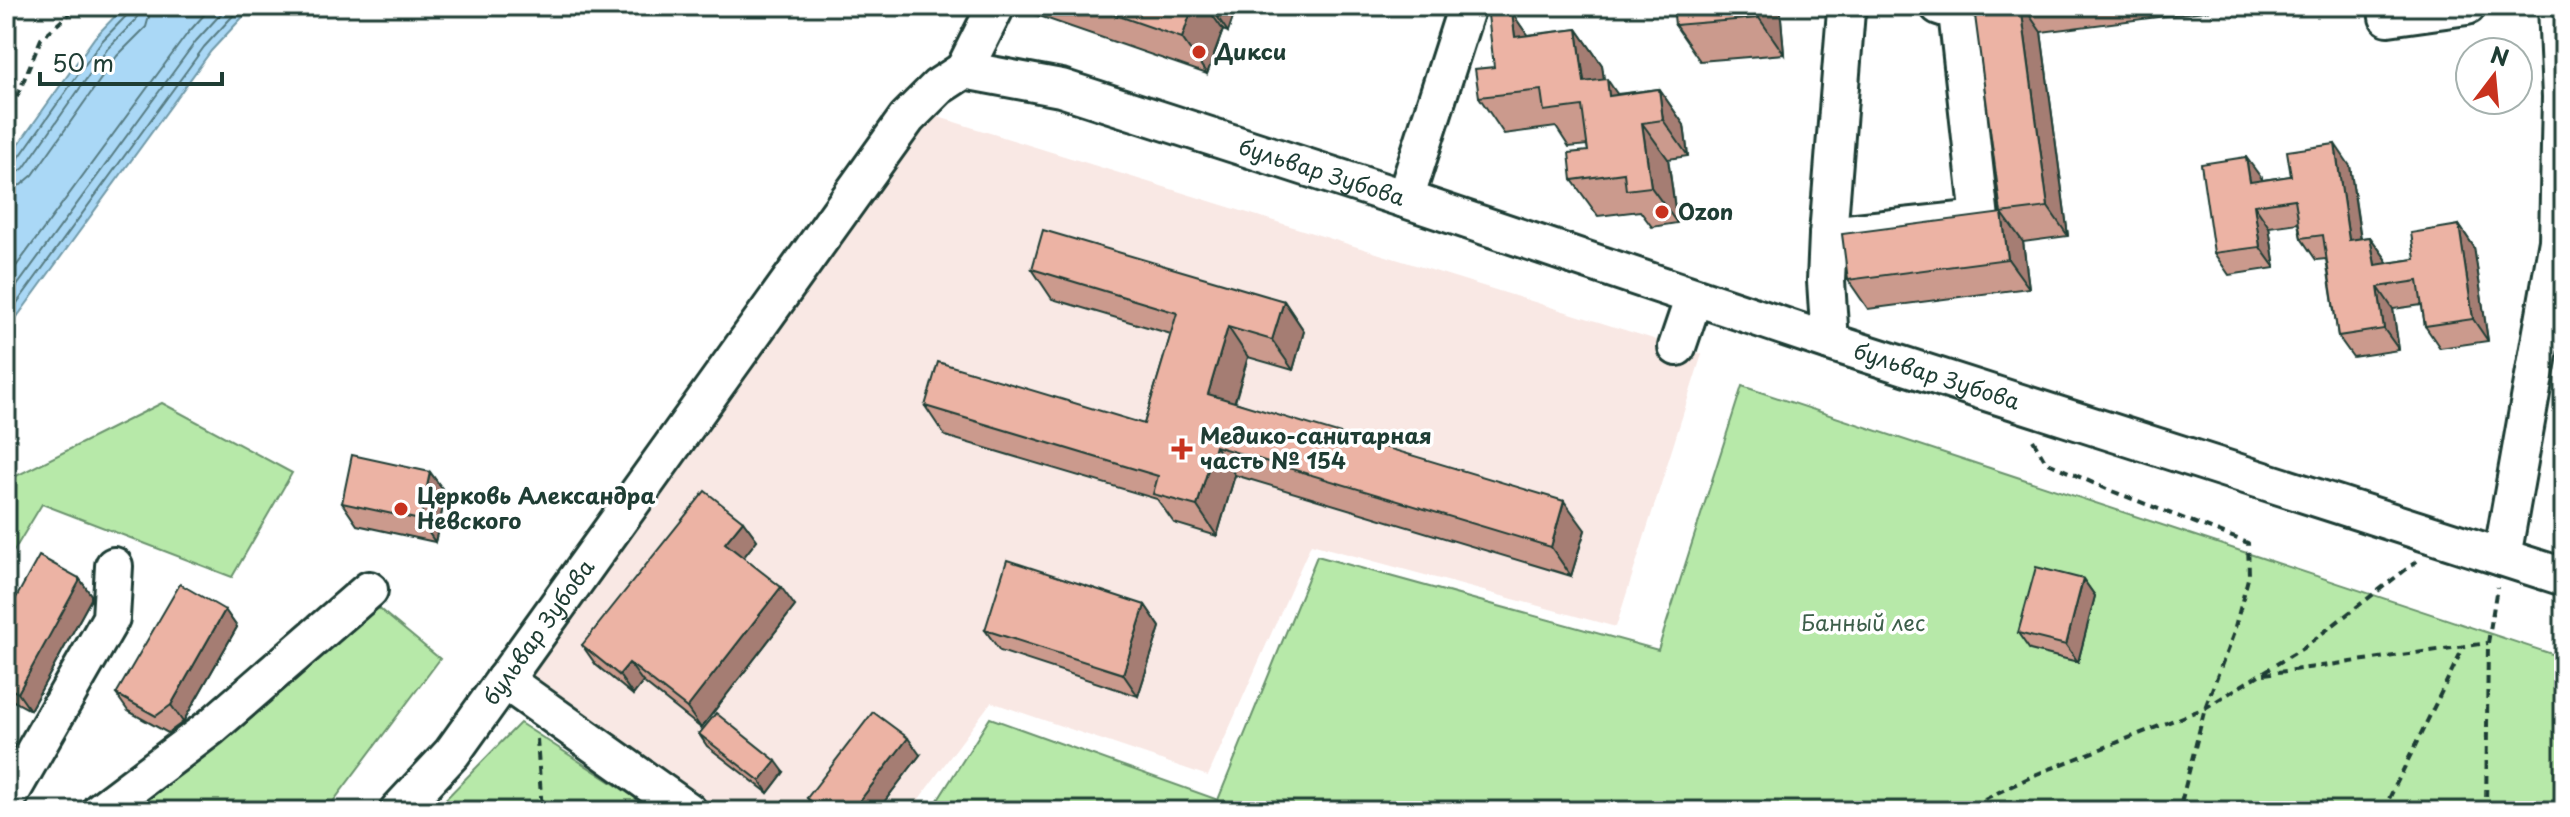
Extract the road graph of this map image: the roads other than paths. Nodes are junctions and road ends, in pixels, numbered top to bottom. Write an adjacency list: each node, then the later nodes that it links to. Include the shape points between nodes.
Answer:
1 (996, 6): 8 (street)
2 (1467, 6): 9 (street)
3 (2387, 6): 4 (street, via 2388,17)
4 (2467, 6)
5 (2557, 6): 14 (street, via 2558,241)
6 (1845, 8): 10 (street)
7 (1952, 8): 10 (street, via 1980,219)
8 (964, 70): 9 (street, бульвар Зубова, via 1061,88); 18 (street, бульвар Зубова, via 907,118)
9 (1405, 199): 11 (street, бульвар Зубова)
10 (1828, 235): 12 (street)
11 (1694, 297): 12 (street, бульвар Зубова); 13 (street)
12 (1830, 342): 14 (street, бульвар Зубова)
13 (1677, 347)
14 (2502, 557): 16 (street, бульвар Зубова)
15 (114, 566): 19 (street, via 111,618)
16 (2564, 577)
17 (369, 590): 20 (street, via 211,727)
18 (504, 680): 21 (street, бульвар Зубова, via 452,753); 22 (street)
19 (6, 801)
20 (100, 811)
21 (398, 811)
22 (688, 811)

